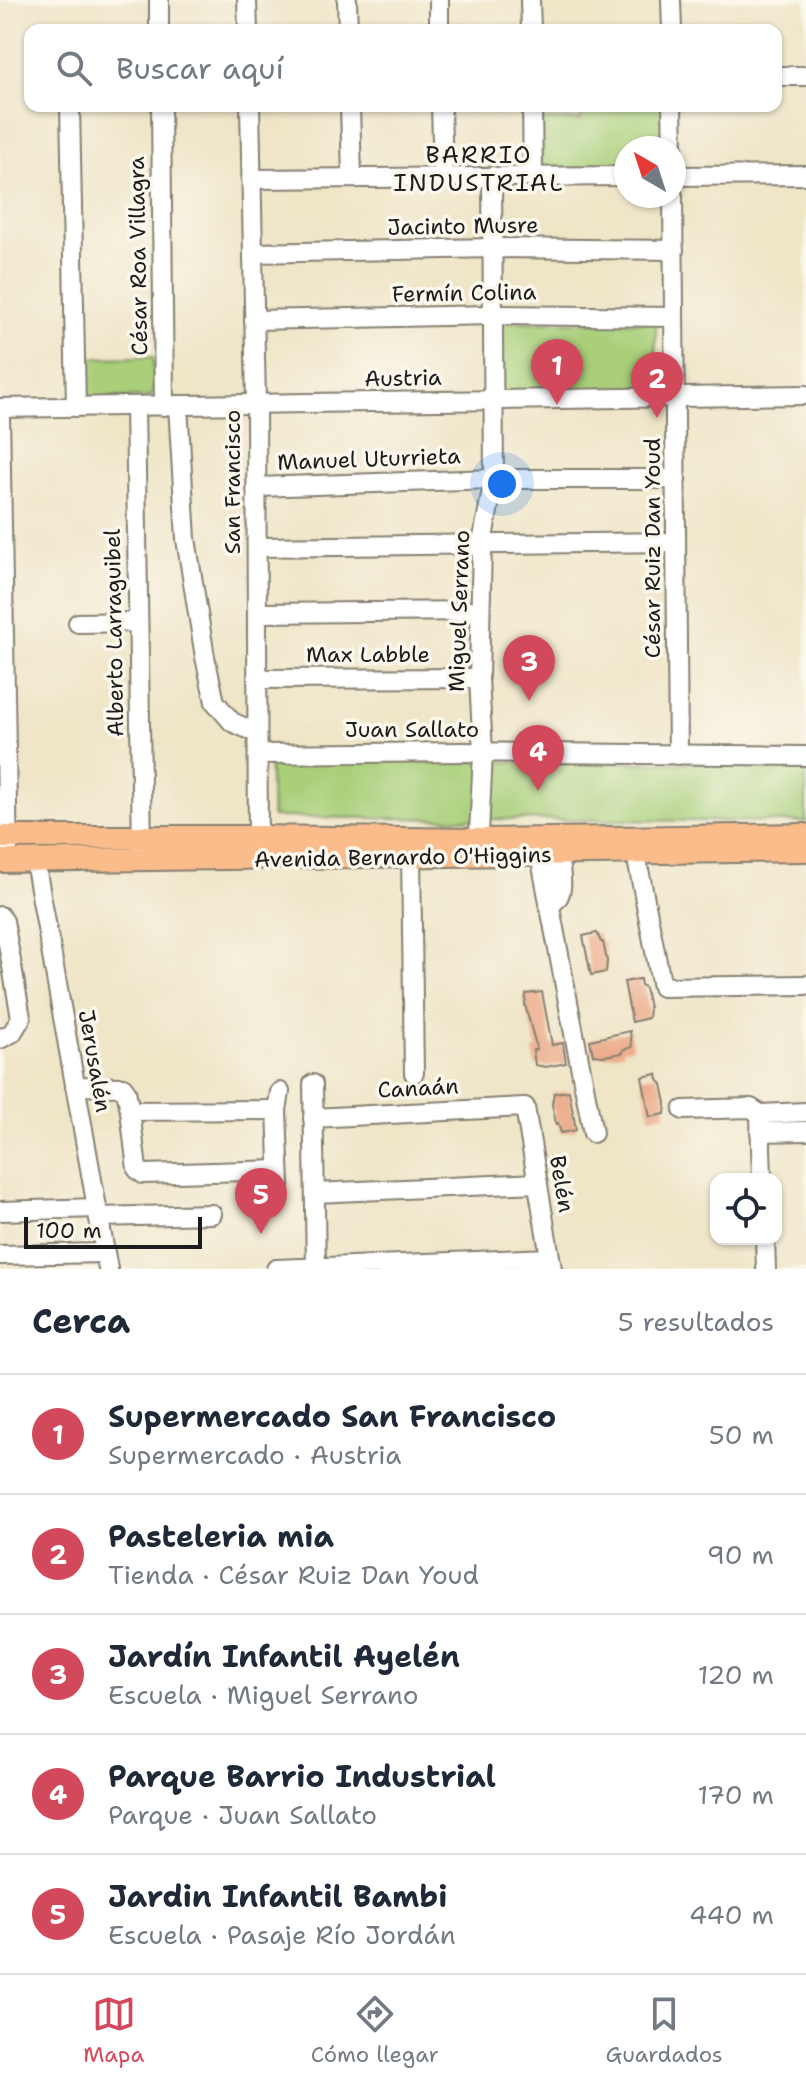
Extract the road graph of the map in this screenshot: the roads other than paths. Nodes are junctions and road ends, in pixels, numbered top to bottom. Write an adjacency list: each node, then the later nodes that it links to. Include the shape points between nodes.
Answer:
1 (159, 0): 7 (street)
2 (247, 0): 8 (street)
3 (347, 0): 9 (street)
4 (439, 0): 10 (street)
5 (530, 0): 11 (street)
6 (671, 0): 12 (street)
7 (159, 24)
8 (248, 24)
9 (348, 24)
10 (439, 24)
11 (531, 24)
12 (672, 24)
13 (782, 76): 14 (street)
14 (806, 76)
15 (70, 112): 44 (street)
16 (161, 112): 43 (street, César Roa Villagra)
17 (250, 112): 30 (street, San Francisco)
18 (350, 112): 29 (street)
19 (441, 112): 27 (street)
20 (532, 112): 28 (street)
21 (672, 112): 22 (street)
22 (673, 136)
23 (806, 175): 26 (street)
24 (492, 176): 27 (street); 28 (street); 32 (street, Miguel Serrano)
25 (614, 176): 28 (street)
26 (686, 176)
27 (443, 177): 29 (street)
28 (533, 177)
29 (352, 178): 30 (street)
30 (251, 179): 34 (street, San Francisco)
31 (673, 208): 33 (street, César Ruiz Dan Youd)
32 (492, 248): 33 (street, Jacinto Musre); 34 (street, Jacinto Musre); 35 (street, Miguel Serrano)
33 (674, 250): 36 (street, César Ruiz Dan Youd)
34 (253, 253): 37 (street, San Francisco)
35 (493, 315): 36 (street, Fermín Colina); 37 (street, Fermín Colina); 40 (street, Miguel Serrano)
36 (674, 317): 39 (street, César Ruiz Dan Youd)
37 (254, 320): 41 (street, San Francisco)
38 (806, 395): 39 (street, Austria)
39 (675, 397): 40 (street, Austria); 48 (street, César Ruiz Dan Youd)
40 (493, 400): 41 (street, Austria); 47 (street, Miguel Serrano)
41 (256, 404): 43 (street, Austria); 49 (street, San Francisco)
42 (135, 406): 43 (street, Austria); 44 (street, Austria); 56 (street, Alberto Larraguibel)
43 (171, 406): 60 (street, César Roa Villagra, via 186,539 215,702 240,727)
44 (76, 407): 45 (street, Austria)
45 (0, 408)
46 (0, 415): 50 (street)
47 (494, 479): 48 (street, Manuel Uturrieta); 49 (street, Manuel Uturrieta); 52 (street, Miguel Serrano)
48 (676, 479): 51 (street, César Ruiz Dan Youd)
49 (257, 487): 53 (street, San Francisco)
50 (1, 505): 66 (street)
51 (676, 542): 52 (street); 63 (street, César Ruiz Dan Youd)
52 (482, 543): 53 (street); 54 (street, Miguel Serrano)
53 (257, 547): 55 (street, San Francisco)
54 (480, 611): 55 (street); 58 (street, Miguel Serrano)
55 (257, 613): 59 (street, San Francisco)
56 (138, 622): 57 (street); 67 (street, Alberto Larraguibel)
57 (78, 623)
58 (479, 678): 59 (street, Max Labble); 61 (street, Miguel Serrano)
59 (257, 679): 60 (street, San Francisco)
60 (257, 733): 62 (street, San Francisco)
61 (483, 753): 62 (street, Juan Sallato); 63 (street, Juan Sallato); 69 (street, Miguel Serrano)
62 (258, 754): 68 (street, San Francisco)
63 (678, 755): 64 (street, Juan Sallato)
64 (806, 756)
65 (806, 835): 69 (main road, Avenida Bernardo O'Higgins)
66 (4, 837): 67 (main road, Avenida Bernardo O'Higgins); 74 (street)
67 (142, 848): 68 (main road, Avenida Bernardo O'Higgins); 75 (main road, Avenida Bernardo O'Higgins)
68 (258, 848): 69 (main road, Avenida Bernardo O'Higgins); 73 (main road, Avenida Bernardo O'Higgins)
69 (478, 848): 72 (main road, Avenida Bernardo O'Higgins); 73 (main road, Avenida Bernardo O'Higgins)
70 (806, 850): 71 (main road, Avenida Bernardo O'Higgins)
71 (636, 854): 72 (main road, Avenida Bernardo O'Higgins); 77 (street, via 662,987)
72 (549, 855): 89 (street, via 549,905)
73 (411, 856): 79 (street)
74 (4, 861): 75 (main road, Avenida Bernardo O'Higgins)
75 (35, 861): 81 (street, Jerusalén)
76 (0, 916): 78 (street, via 21,1018 12,1033)
77 (806, 985)
78 (0, 1039)
79 (414, 1073)
80 (313, 1084): 86 (street)
81 (75, 1086): 84 (street, via 123,1087); 94 (street, Jerusalén)
82 (525, 1107): 86 (street, Canaán); 91 (street, Belén)
83 (683, 1110): 87 (street, via 751,1108)
84 (130, 1111): 84 (street, via 278,1101 279,1178 143,1174 137,1169)
85 (806, 1112): 87 (street)
86 (313, 1118): 92 (street)
87 (760, 1123): 88 (street); 90 (street)
88 (806, 1131)
89 (593, 1133)
90 (762, 1173)
91 (538, 1183): 92 (street); 99 (street, Belén)
92 (315, 1193): 100 (street)
93 (0, 1211): 94 (street)
94 (98, 1212): 95 (street); 98 (street, Jerusalén)
95 (212, 1214)
96 (765, 1245): 102 (street)
97 (0, 1255): 98 (street)
98 (107, 1261)
99 (551, 1264): 100 (street)
100 (316, 1268): 101 (street)
101 (276, 1269)
102 (766, 1269)

